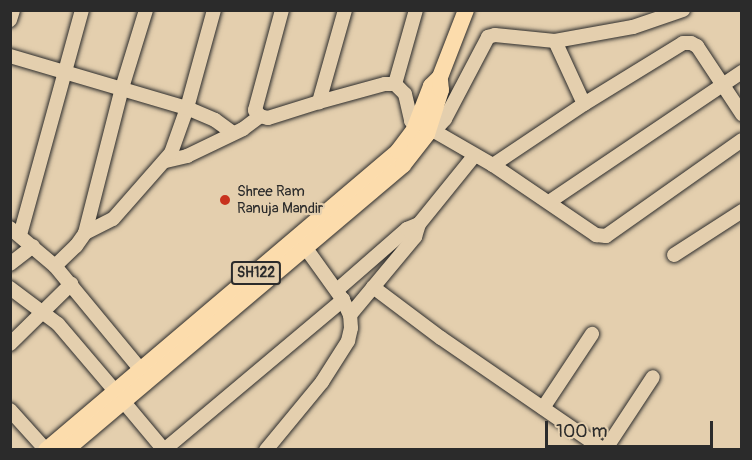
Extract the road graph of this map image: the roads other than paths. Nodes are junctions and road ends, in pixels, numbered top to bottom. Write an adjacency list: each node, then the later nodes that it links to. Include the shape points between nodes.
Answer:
1 (13, 10): 10 (street)
2 (82, 10): 13 (street)
3 (146, 10): 17 (street)
4 (214, 10): 20 (street)
5 (282, 10): 22 (street, via 255,104)
6 (345, 10): 18 (street)
7 (416, 10): 15 (street)
8 (466, 10): 23 (main road, SH122)
9 (683, 10): 11 (street, via 633,27)
10 (10, 20)
11 (555, 41): 19 (street); 23 (street, via 488,37 451,108)
12 (10, 56): 13 (street)
13 (64, 71): 17 (street); 32 (street)
14 (741, 72): 16 (street)
15 (395, 84): 18 (street); 23 (street, via 405,94 408,114)
16 (722, 85): 19 (street, via 697,46 682,43); 21 (street); 29 (street)
17 (122, 88): 20 (street); 33 (street)
18 (319, 102): 22 (street, via 268,118)
19 (584, 104): 28 (street)
20 (187, 108): 24 (street, via 216,120); 27 (street)
21 (741, 114)
22 (260, 116): 24 (street)
23 (425, 130): 26 (street); 34 (main road, SH122, via 403,165)
24 (233, 134): 27 (street, via 187,156)
25 (741, 140): 29 (street, via 606,236 596,235)
26 (474, 156): 28 (street); 31 (street)
27 (166, 161): 33 (street, via 113,219)
28 (493, 165): 29 (street)
29 (549, 202)
30 (741, 211): 36 (street)
31 (419, 224): 40 (street, via 415,237); 42 (street, via 407,229)
32 (15, 231): 35 (street)
33 (85, 233): 38 (street)
34 (302, 242): 42 (street); 47 (main road, SH122)
35 (33, 246): 37 (street); 38 (street)
36 (674, 255)
37 (10, 264)
38 (55, 266): 39 (street)
39 (71, 284): 43 (street); 47 (street)
40 (373, 287): 44 (street); 50 (street)
41 (10, 288): 43 (street)
42 (340, 295): 44 (street); 54 (street)
43 (43, 311): 46 (street); 49 (street)
44 (350, 315): 55 (street, via 348,341 322,382)
45 (592, 334): 50 (street)
46 (10, 344)
47 (145, 375): 49 (main road, SH122)
48 (653, 377): 56 (street)
49 (119, 396): 52 (main road, SH122); 53 (main road, SH122); 54 (street)
50 (543, 408): 56 (street)
51 (10, 410): 52 (street)
52 (46, 450)
53 (66, 450)
54 (164, 450)
55 (266, 450)
56 (604, 450)

